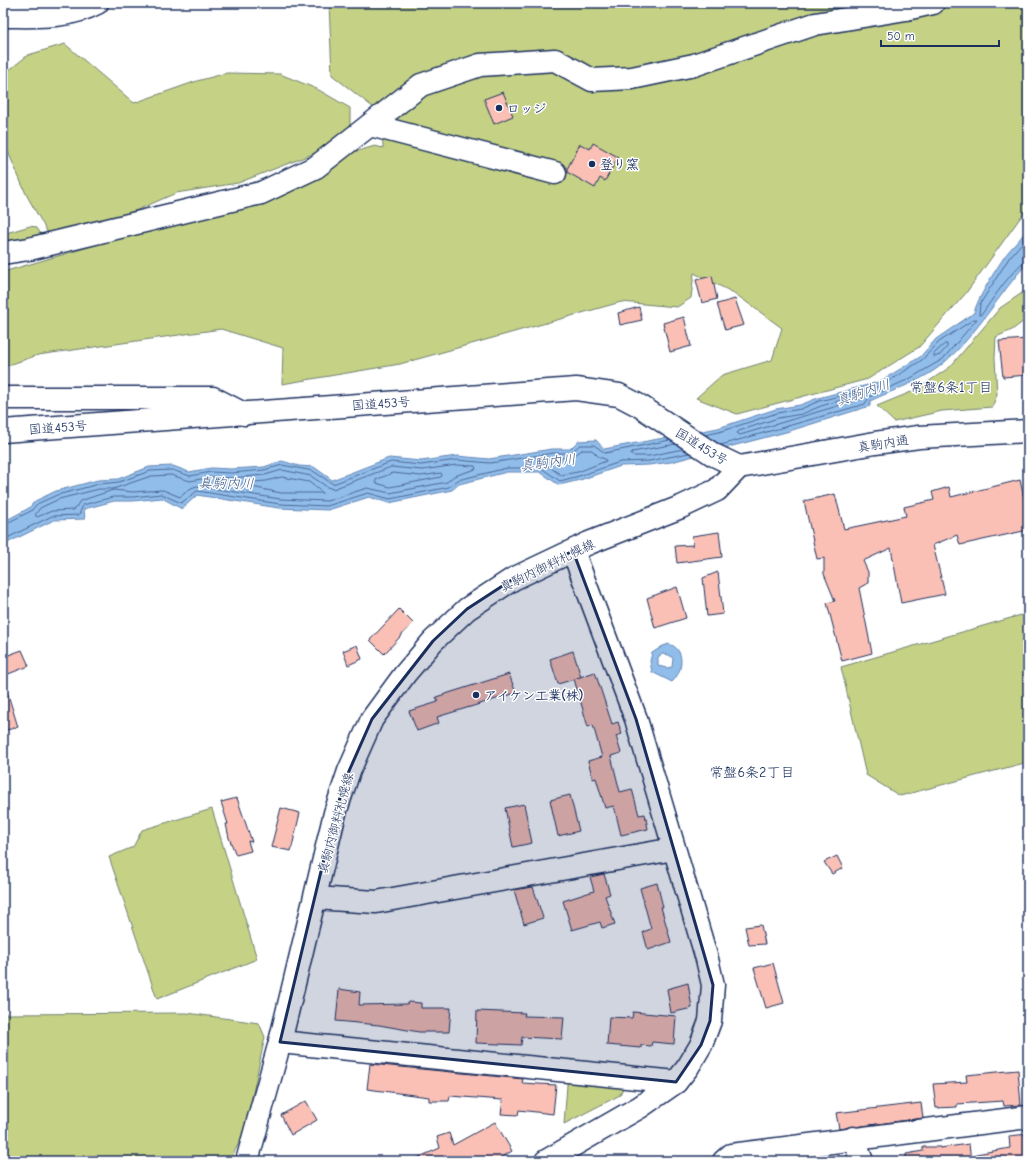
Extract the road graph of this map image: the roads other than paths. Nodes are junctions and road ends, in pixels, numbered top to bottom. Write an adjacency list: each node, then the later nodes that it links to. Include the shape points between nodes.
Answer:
1 (97, 3): 3 (main road, via 84,10 63,15)
2 (933, 3): 4 (main road, via 816,24 694,65 632,78 592,80 555,60 480,65 420,85)
3 (3, 16)
4 (370, 125): 5 (main road); 6 (main road, via 316,167 261,193)
5 (555, 174)
6 (3, 253)
7 (3, 398): 8 (main road, via 213,398)
8 (244, 414): 9 (main road, 国道453号); 11 (main road, 国道453号, via 576,389 618,395 640,406 714,455)
9 (3, 431)
10 (1028, 431): 11 (main road, 真駒内通, via 919,437)
11 (739, 467): 12 (main road, 真駒内御料札幌線, via 717,490)
12 (573, 551): 13 (main road, via 636,719); 14 (main road, 真駒内御料札幌線, via 513,579 468,609 433,641 405,674 372,719 349,771 335,813)
13 (674, 849): 14 (main road, via 376,902); 16 (main road, via 713,985 710,1021 701,1046)
14 (315, 898): 15 (main road, 真駒内御料札幌線)
15 (280, 1042): 16 (main road); 19 (main road, 真駒内御料札幌線)
16 (676, 1082): 20 (main road, via 640,1107)
17 (1028, 1117): 18 (main road)
18 (853, 1138): 21 (main road, via 731,1155); 22 (main road)
19 (247, 1161)
20 (546, 1161)
21 (724, 1161)
22 (862, 1161)

